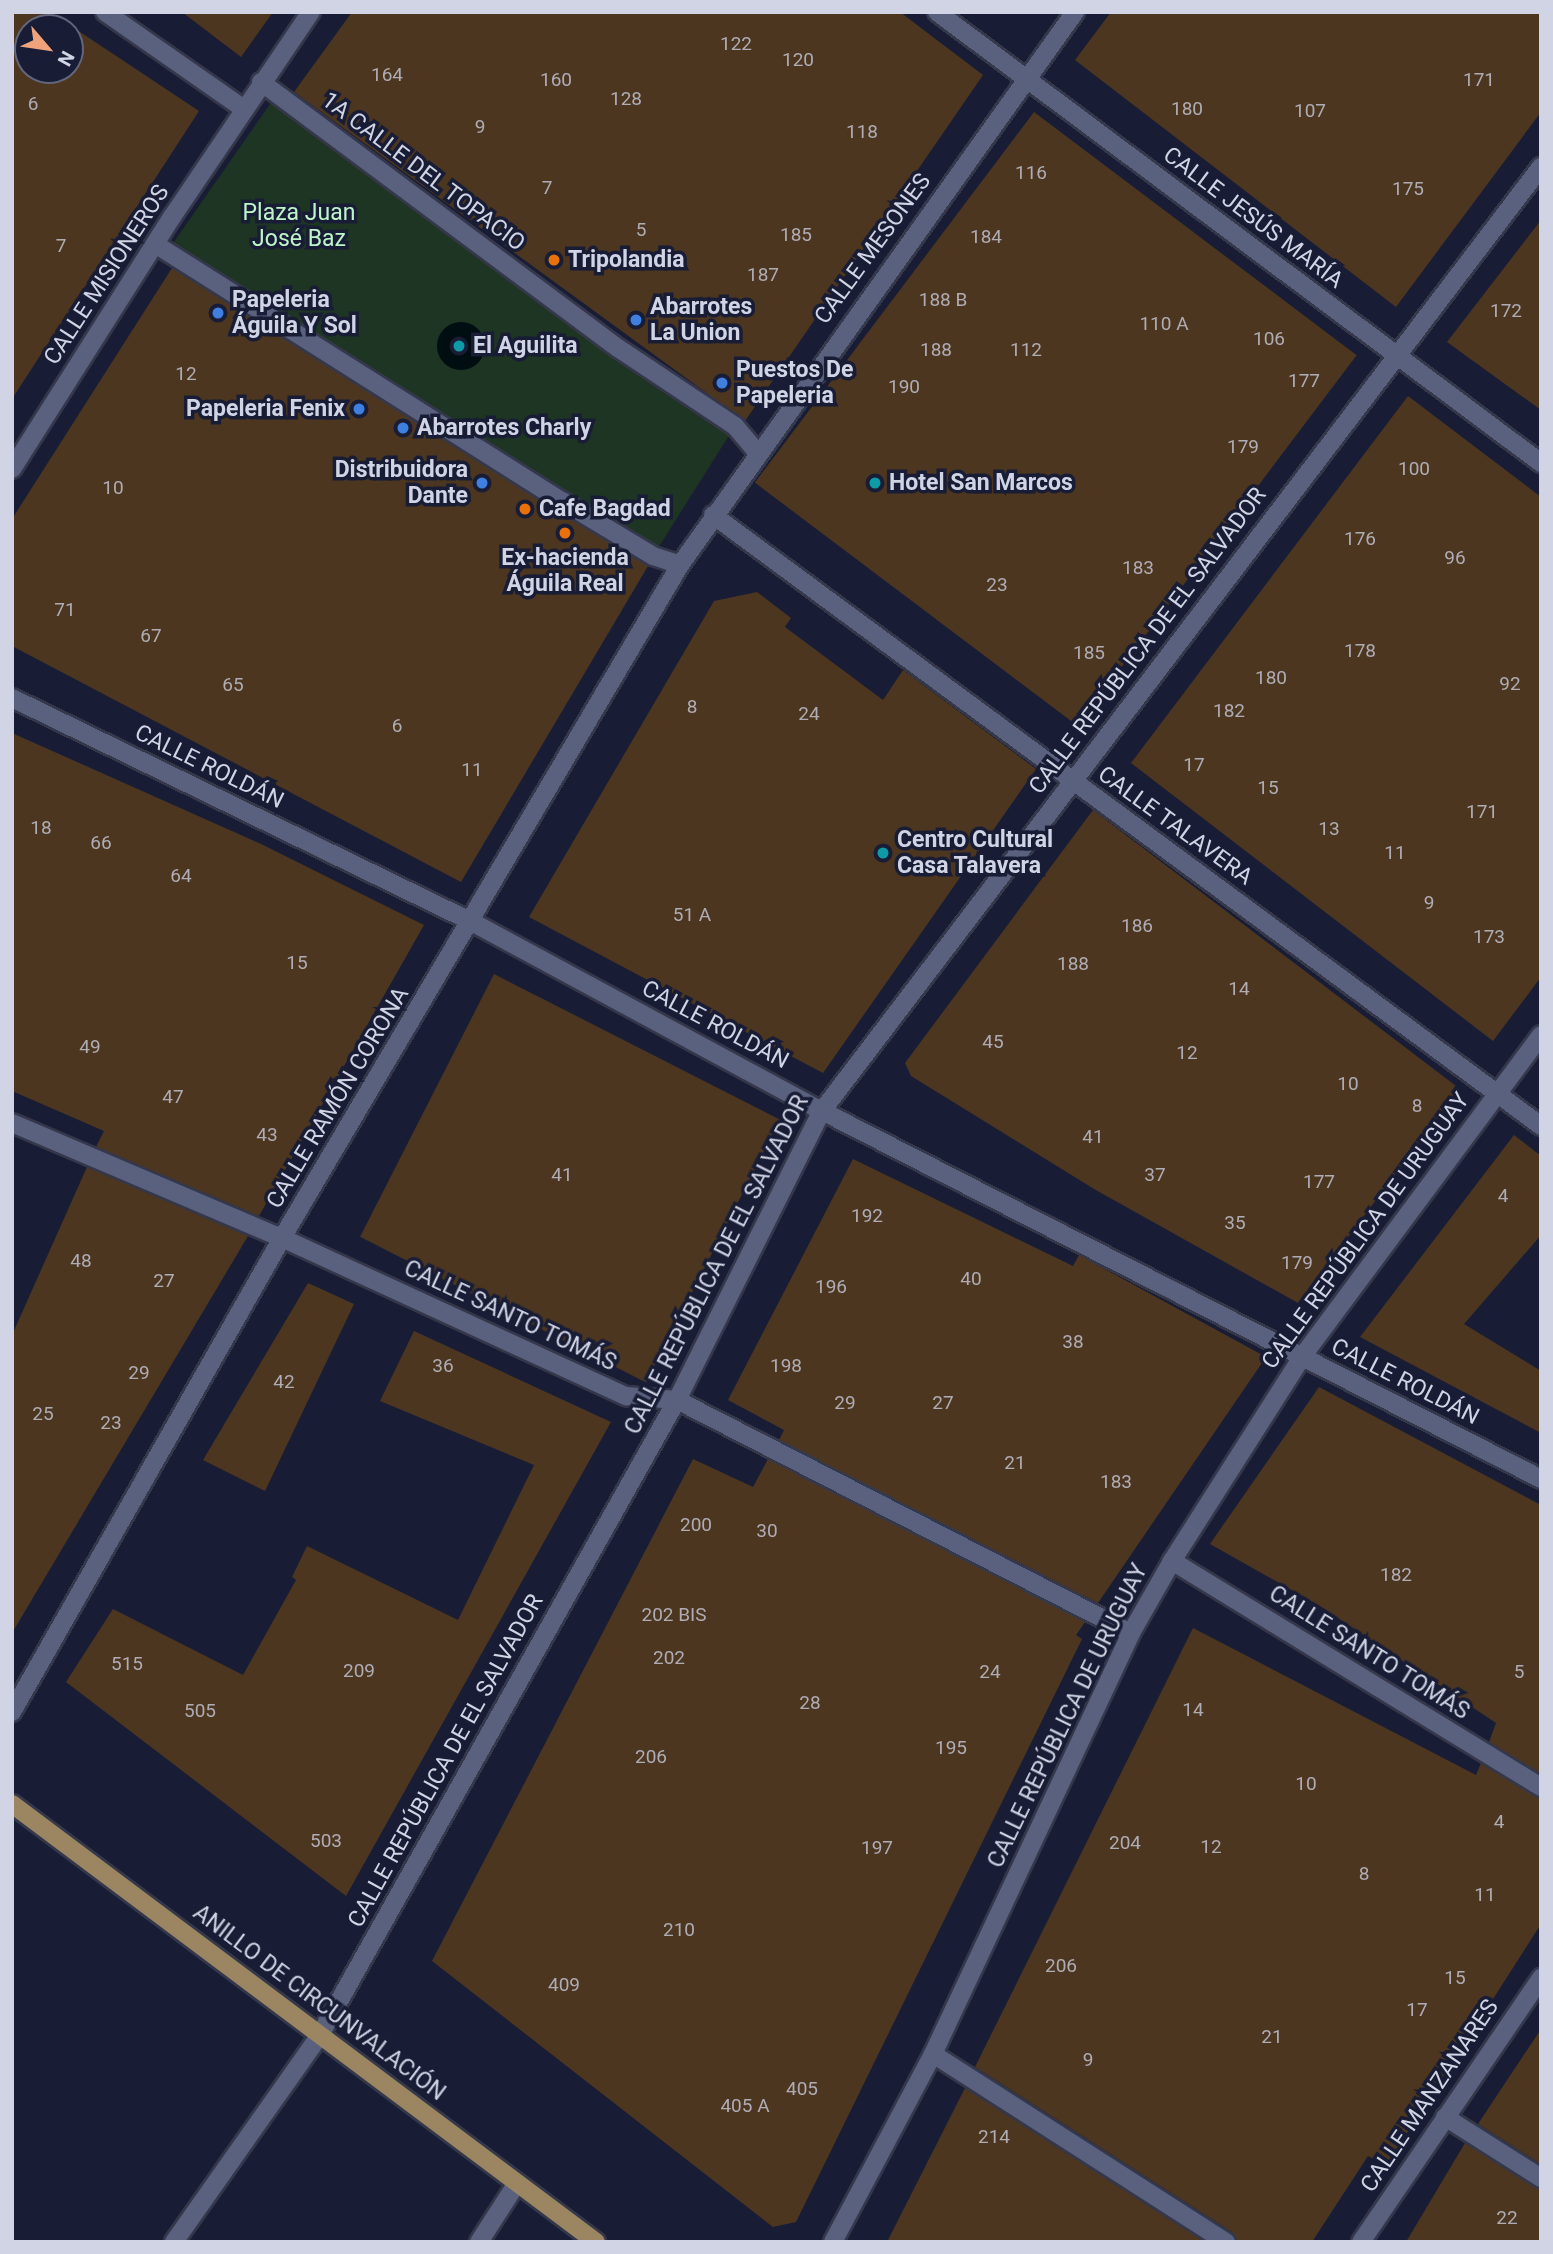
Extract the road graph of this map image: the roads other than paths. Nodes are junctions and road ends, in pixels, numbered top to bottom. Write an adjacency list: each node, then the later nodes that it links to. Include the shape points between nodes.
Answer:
1 (105, 12): 7 (street)
2 (312, 12): 6 (street, CALLE MISIONEROS)
3 (937, 12): 5 (street, CALLE JESÚS MARÍA)
4 (1075, 12): 5 (street, CALLE MESONES)
5 (1027, 79): 10 (street, CALLE JESÚS MARÍA); 11 (street, CALLE MESONES)
6 (261, 82): 7 (street, CALLE MISIONEROS); 11 (street, 1A CALLE DEL TOPACIO, via 618,348 735,426)
7 (244, 108): 9 (street, CALLE MISIONEROS)
8 (1541, 167): 10 (street, CALLE REPÚBLICA DE EL SALVADOR)
9 (155, 244): 13 (street, CALLE MISIONEROS); 15 (street, via 562,501 653,556)
10 (1397, 356): 12 (street, CALLE JESÚS MARÍA); 17 (street, CALLE REPÚBLICA DE EL SALVADOR)
11 (757, 452): 14 (street, CALLE MESONES)
12 (1541, 463)
13 (12, 469)
14 (713, 515): 15 (street, CALLE RAMÓN CORONA); 17 (street, CALLE TALAVERA)
15 (680, 565): 18 (street, CALLE RAMÓN CORONA)
16 (12, 698): 18 (street, CALLE ROLDÁN)
17 (1073, 781): 20 (street, CALLE TALAVERA); 21 (street, CALLE REPÚBLICA DE EL SALVADOR)
18 (472, 922): 21 (street, CALLE ROLDÁN); 24 (street, CALLE RAMÓN CORONA)
19 (1541, 1035): 20 (street, CALLE REPÚBLICA DE URUGUAY)
20 (1496, 1093): 23 (street, CALLE TALAVERA); 25 (street, CALLE REPÚBLICA DE URUGUAY)
21 (822, 1111): 25 (street, CALLE ROLDÁN); 26 (street, CALLE REPÚBLICA DE EL SALVADOR)
22 (12, 1123): 24 (street, CALLE SANTO TOMÁS)
23 (1541, 1126)
24 (282, 1238): 26 (street, CALLE SANTO TOMÁS, via 626,1396); 30 (street, CALLE RAMÓN CORONA)
25 (1303, 1357): 27 (street, CALLE ROLDÁN); 28 (street, CALLE REPÚBLICA DE URUGUAY)
26 (677, 1400): 29 (street, CALLE SANTO TOMÁS); 34 (street, CALLE REPÚBLICA DE EL SALVADOR)
27 (1541, 1479)
28 (1171, 1561): 29 (street, CALLE REPÚBLICA DE URUGUAY); 31 (street, CALLE SANTO TOMÁS)
29 (1131, 1633): 35 (street, CALLE REPÚBLICA DE URUGUAY)
30 (12, 1712)
31 (1541, 1787)
32 (12, 1804): 34 (main road, ANILLO DE CIRCUNVALACIÓN)
33 (1541, 1978): 36 (street, CALLE MANZANARES)
34 (320, 2035): 38 (main road, ANILLO DE CIRCUNVALACIÓN); 39 (street, CALLE REPÚBLICA DE EL SALVADOR)
35 (933, 2054): 42 (street, CALLE REPÚBLICA DE URUGUAY); 43 (street)
36 (1445, 2117): 37 (street); 44 (street, CALLE MANZANARES)
37 (1541, 2178)
38 (517, 2183): 40 (street); 41 (main road, ANILLO DE CIRCUNVALACIÓN)
39 (174, 2242)
40 (479, 2242)
41 (596, 2242)
42 (833, 2242)
43 (1226, 2242)
44 (1361, 2242)

